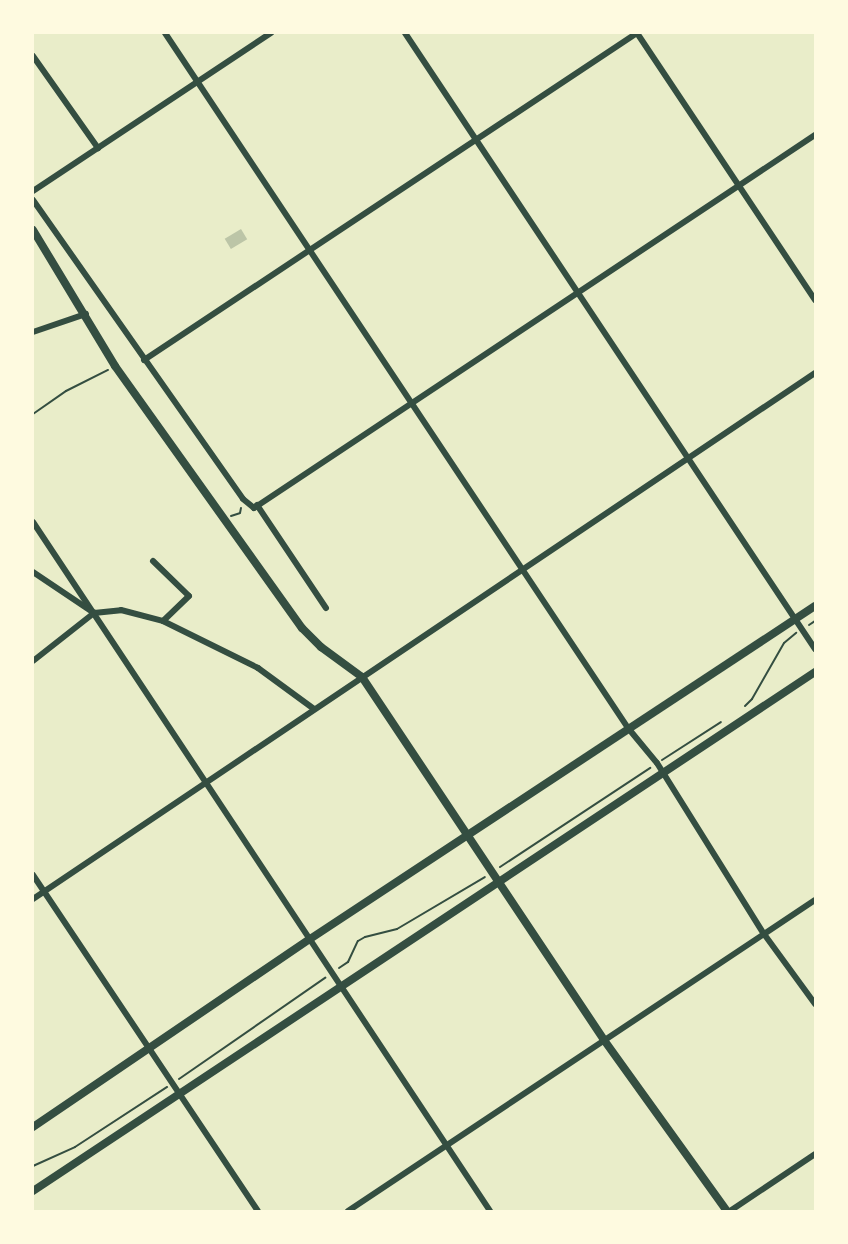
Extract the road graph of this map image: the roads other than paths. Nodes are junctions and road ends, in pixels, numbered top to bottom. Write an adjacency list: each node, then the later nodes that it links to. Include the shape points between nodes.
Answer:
1 (165, 33): 6 (street)
2 (271, 33): 6 (street)
3 (405, 33): 8 (street)
4 (637, 33): 8 (street); 10 (street)
5 (33, 56): 9 (street)
6 (197, 82): 9 (street); 14 (street)
7 (815, 135): 10 (street)
8 (476, 140): 14 (street); 15 (street)
9 (98, 148): 11 (street)
10 (739, 186): 15 (street); 16 (street)
11 (33, 191)
12 (33, 200): 19 (street)
13 (33, 230): 17 (street)
14 (309, 250): 19 (street); 21 (street)
15 (578, 292): 21 (street); 22 (street)
16 (815, 300)
17 (86, 314): 18 (street); 36 (street, via 116,366 302,628)
18 (33, 332)
19 (144, 360): 23 (street, via 243,499)
20 (815, 373): 22 (street)
21 (411, 403): 23 (street); 26 (street)
22 (688, 458): 26 (street); 31 (street)
23 (255, 507): 29 (street)
24 (33, 522): 30 (street)
25 (153, 561): 32 (street, via 189,596)
26 (523, 571): 36 (street); 38 (street)
27 (33, 572): 30 (street)
28 (815, 606): 31 (main road)
29 (326, 608)
30 (94, 613): 32 (street, via 121,610); 34 (street); 40 (street)
31 (795, 618): 33 (street); 38 (main road)
32 (163, 621): 37 (street, via 258,668)
33 (815, 649)
34 (33, 661)
35 (815, 672): 39 (main road)
36 (362, 677): 37 (street); 41 (street)
37 (314, 709): 40 (street)
38 (628, 728): 39 (street); 41 (main road)
39 (664, 772): 43 (main road); 47 (street)
40 (206, 781): 44 (street); 48 (street)
41 (469, 835): 43 (street); 48 (main road)
42 (33, 875): 44 (street)
43 (497, 883): 49 (main road); 51 (street)
44 (44, 891): 45 (street); 52 (street)
45 (33, 899)
46 (815, 900): 47 (street)
47 (764, 934): 50 (street); 51 (street)
48 (310, 939): 49 (street); 52 (main road)
49 (341, 986): 53 (main road); 55 (street)
50 (815, 1004)
51 (603, 1040): 55 (street); 61 (street)
52 (150, 1049): 53 (street); 54 (main road)
53 (180, 1094): 57 (main road); 58 (street)
54 (33, 1127)
55 (446, 1146): 59 (street); 60 (street)
56 (815, 1154): 61 (street)
57 (33, 1191)
58 (258, 1211)
59 (348, 1211)
60 (490, 1211)
61 (729, 1211)

